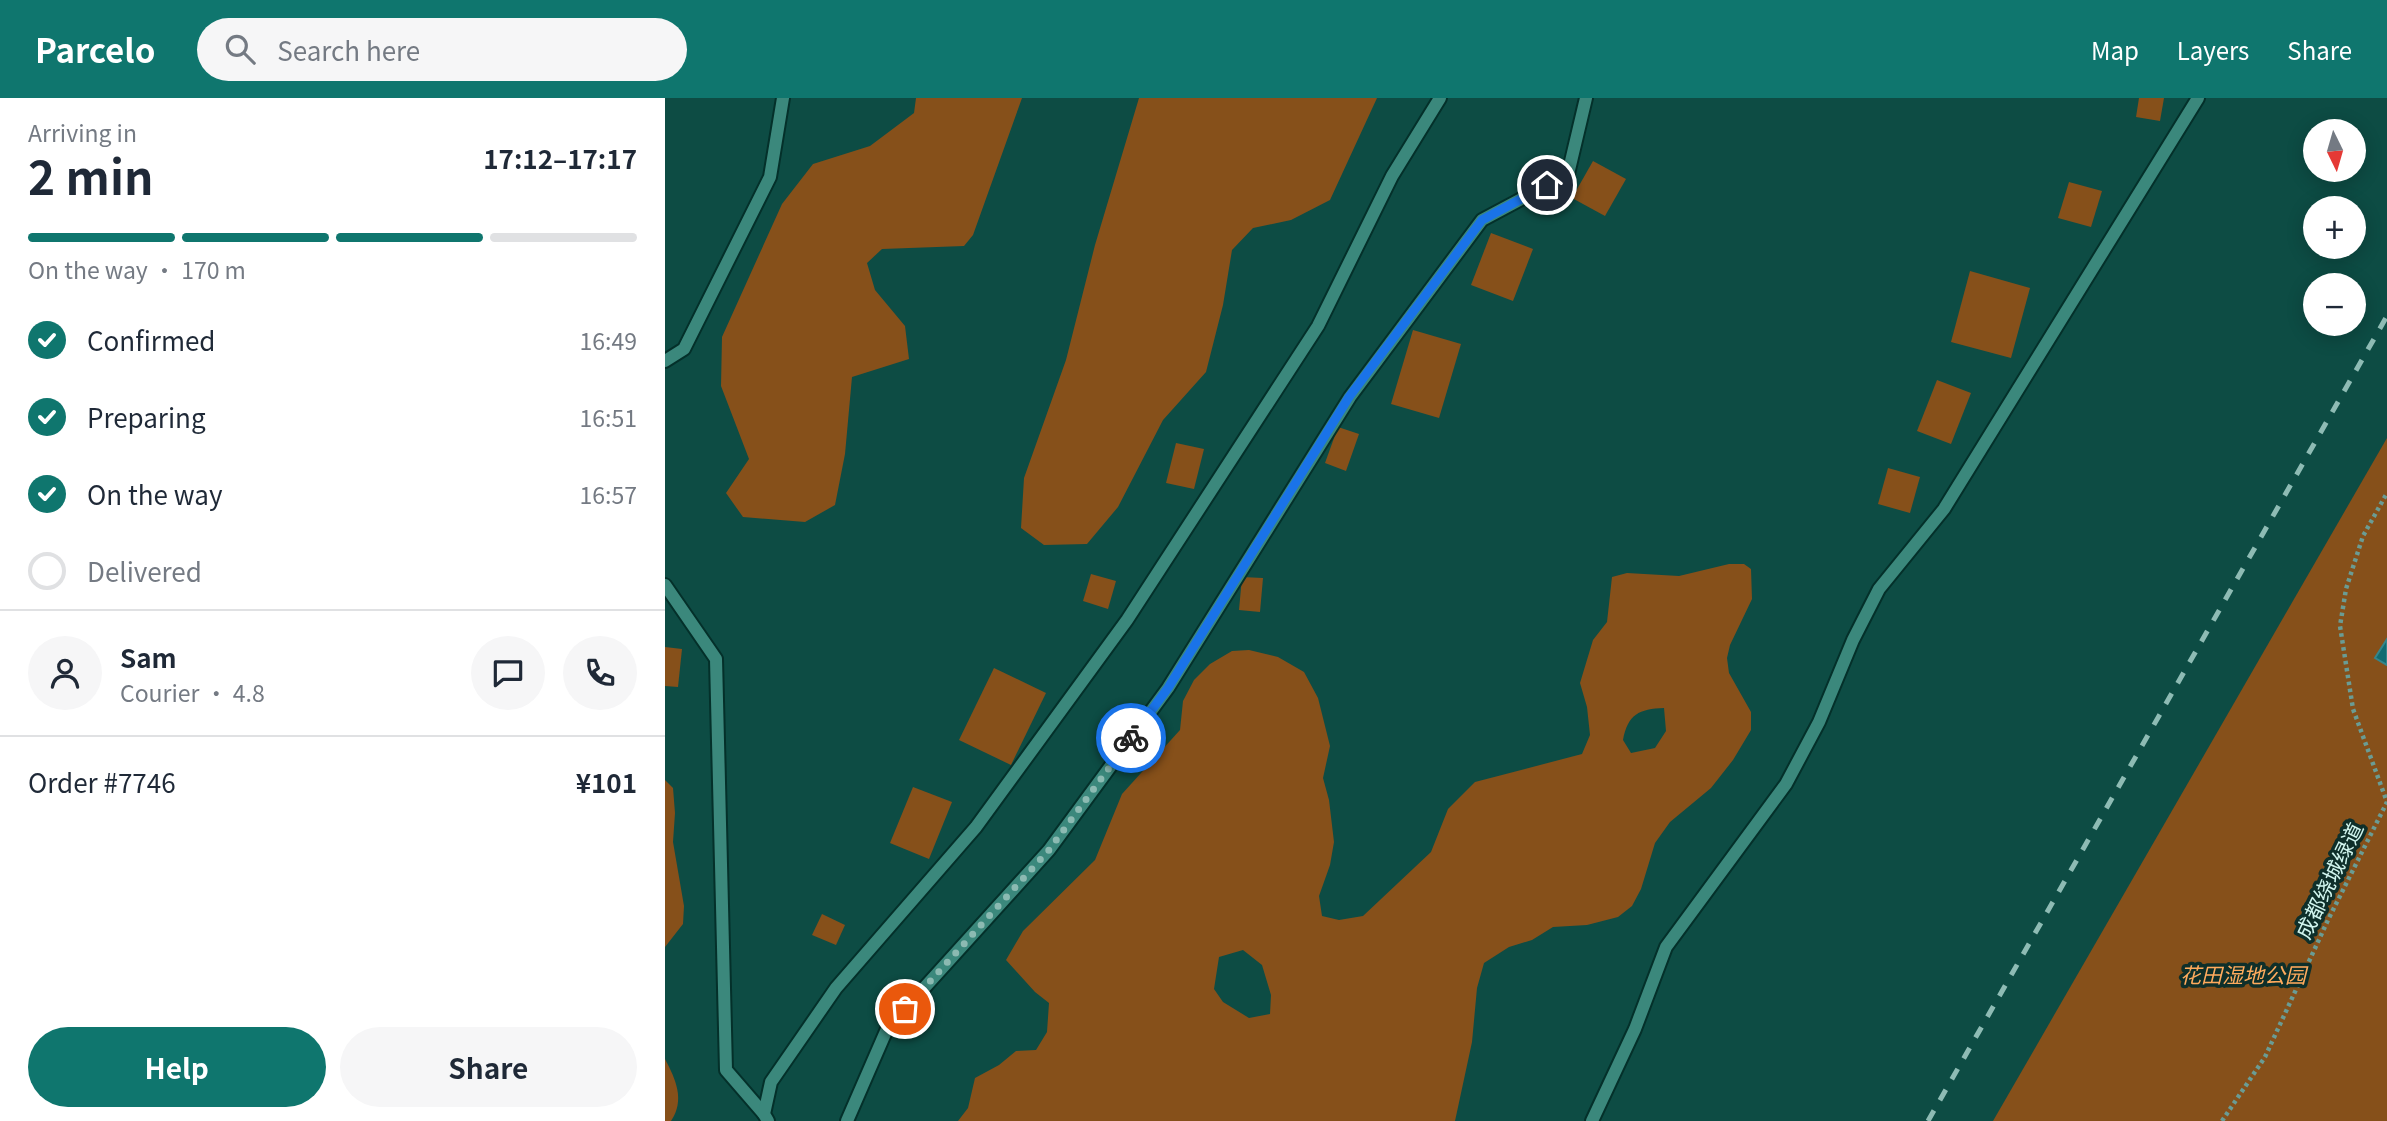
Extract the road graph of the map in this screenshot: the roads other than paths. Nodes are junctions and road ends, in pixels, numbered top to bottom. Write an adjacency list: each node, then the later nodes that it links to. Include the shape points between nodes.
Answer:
1 (783, 98): 5 (lane, via 770,177 684,349)
2 (1440, 98): 7 (lane, via 1392,176 1318,326 1127,620 976,827 836,988 771,1082)
3 (1586, 98): 8 (lane, via 1568,174 1482,220 1349,397 1168,688 1049,850 887,1029)
4 (2198, 98): 9 (lane, via 1944,509 1879,589 1786,784 1666,947 1635,1029)
5 (665, 361)
6 (665, 585): 7 (lane, via 716,659 726,1070)
7 (766, 1118)
8 (847, 1121)
9 (1592, 1121)

